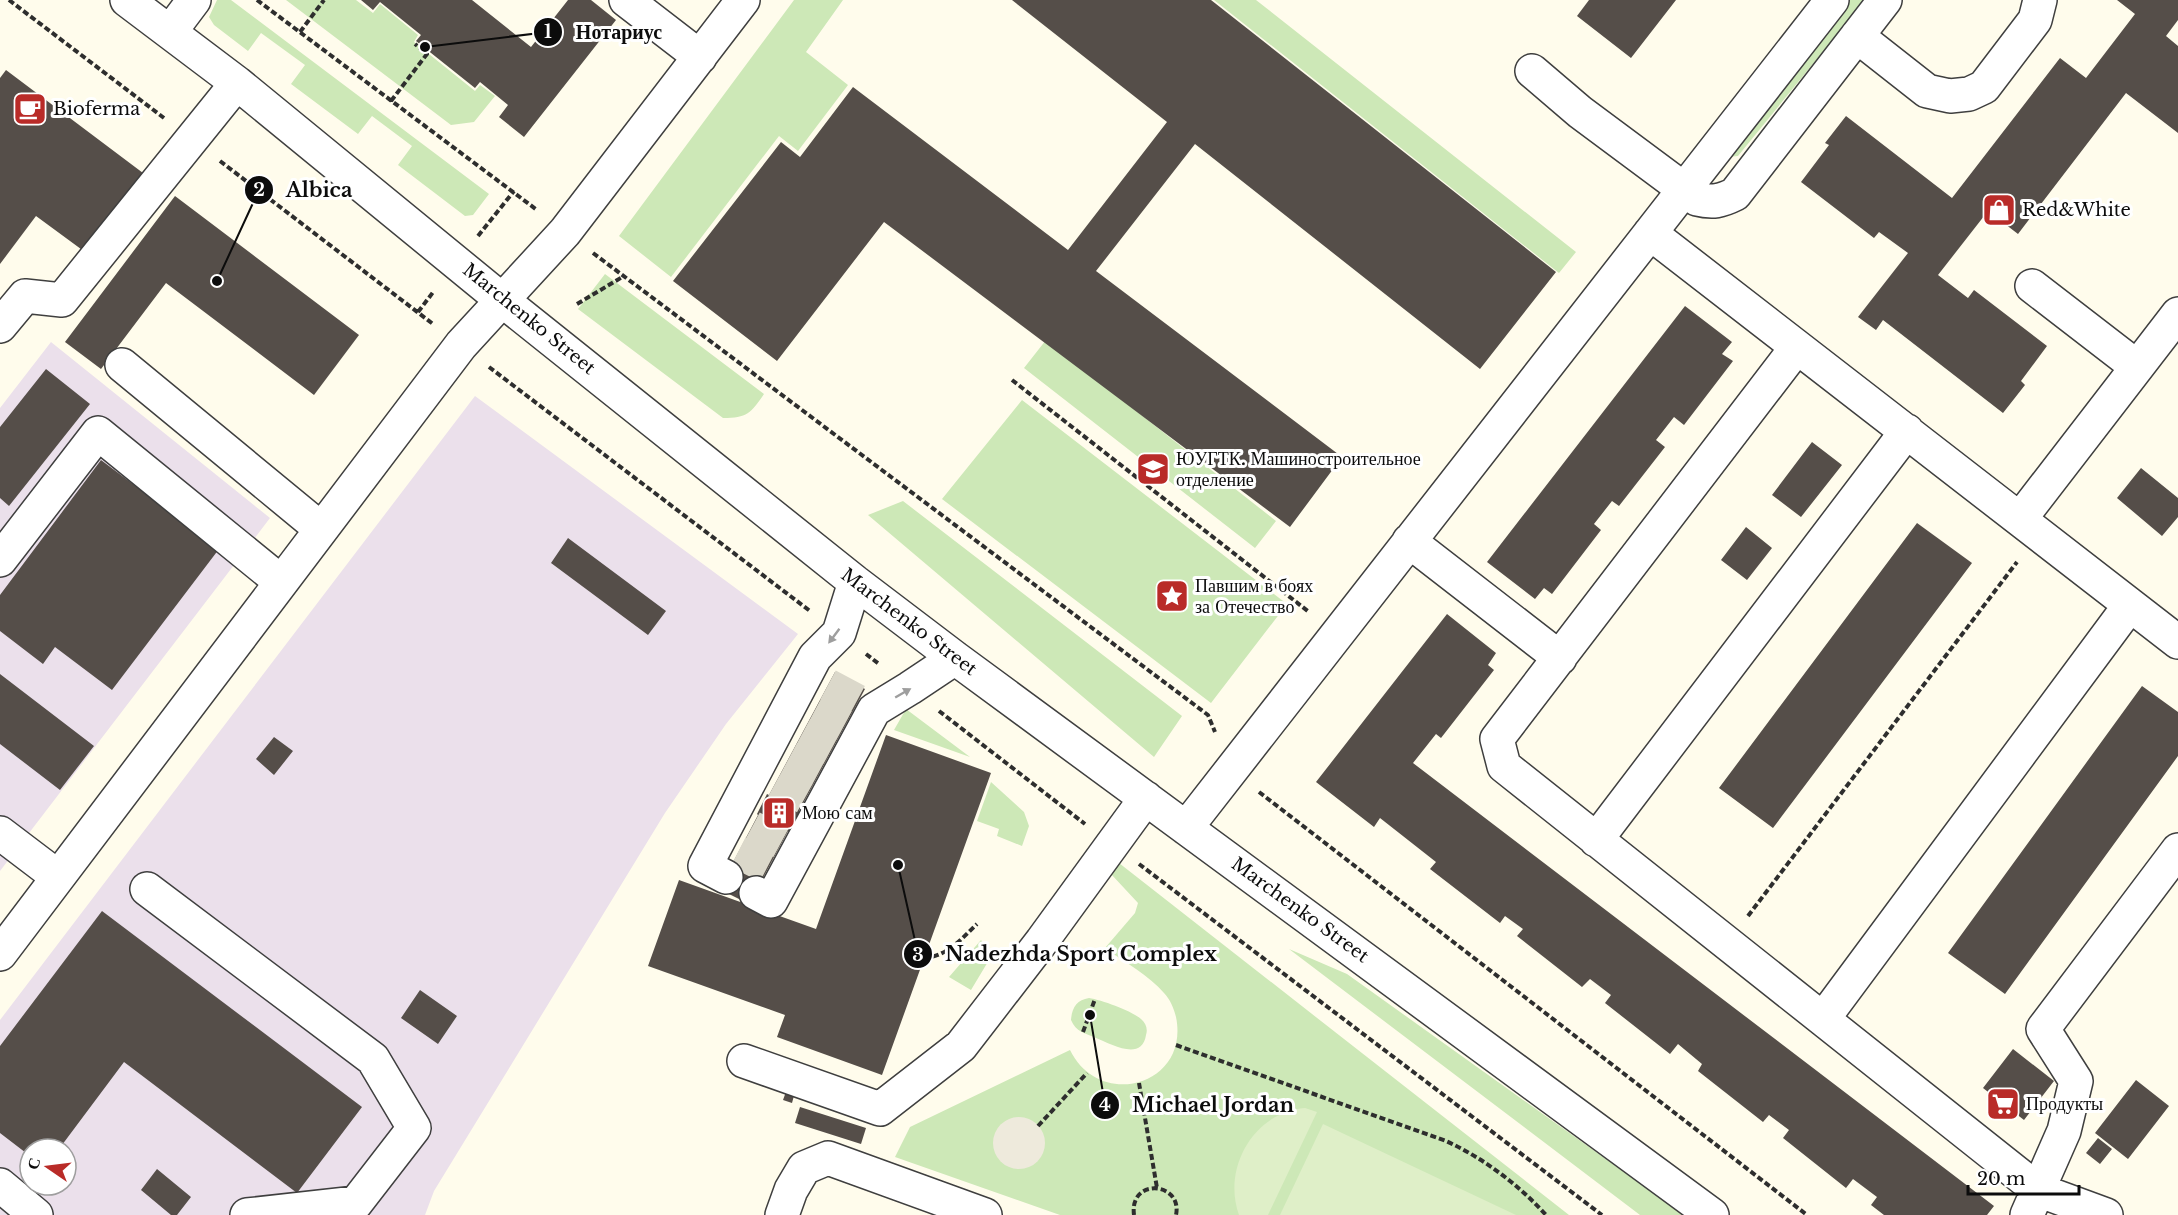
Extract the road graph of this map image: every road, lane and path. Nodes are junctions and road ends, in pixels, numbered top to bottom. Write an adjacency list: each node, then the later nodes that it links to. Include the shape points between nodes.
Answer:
1 (9, 0): 19 (path)
2 (128, 0): 11 (street, Marchenko Street)
3 (194, 0): 11 (street)
4 (257, 0): 12 (path)
5 (324, 0): 12 (path)
6 (626, 0): 15 (street)
7 (743, 0): 15 (street)
8 (1832, 0): 20 (street)
9 (1885, 0): 13 (street)
10 (2040, 0): 13 (street, via 2035,20 1984,87 1969,94 1950,96 1927,91)
11 (170, 32): 17 (street, Marchenko Street)
12 (300, 32): 18 (path)
13 (1857, 36): 20 (street, via 1735,194 1712,202 1697,199)
14 (415, 44): 18 (path, via 427,54)
15 (700, 57): 22 (street)
16 (1532, 71): 20 (street, via 1580,112)
17 (237, 83): 19 (street); 28 (street, Marchenko Street)
18 (391, 101): 21 (path)
19 (192, 139): 30 (path); 32 (street, via 62,300 25,296)
20 (1685, 189): 23 (street)
21 (514, 191): 22 (path); 24 (path)
22 (565, 232): 25 (path); 28 (street)
23 (1650, 233): 34 (street); 41 (street)
24 (476, 239)
25 (624, 276): 29 (path); 52 (path)
26 (439, 284): 30 (path)
27 (2032, 286): 36 (street)
28 (502, 300): 33 (street); 44 (street, Marchenko Street)
29 (578, 304)
30 (418, 312): 33 (path)
31 (2178, 314): 36 (street)
32 (0, 326)
33 (461, 345): 40 (street); 46 (path)
34 (1797, 346): 38 (street); 50 (street)
35 (122, 365): 40 (street)
36 (2137, 367): 39 (street)
37 (1012, 380): 47 (path)
38 (1907, 431): 39 (street); 57 (street)
39 (2029, 526): 45 (street); 65 (path)
40 (321, 529): 43 (street)
41 (1409, 541): 47 (street); 50 (street)
42 (0, 560): 43 (street, via 98,433)
43 (281, 582): 62 (street)
44 (855, 582): 46 (street); 49 (street, Marchenko Street)
45 (2130, 605): 48 (street); 69 (street)
46 (839, 633): 51 (path); 58 (street, one-way to 58, via 816,657 792,728)
47 (1336, 634): 55 (street)
48 (2178, 642)
49 (955, 658): 51 (street); 53 (street, Marchenko Street)
50 (1560, 658): 57 (street, via 1497,739 1503,766)
51 (910, 688): 59 (path); 61 (street, one-way to 51, via 840,754)
52 (1208, 716)
53 (1146, 798): 55 (street, Marchenko Street); 59 (street)
54 (1271, 801): 88 (path)
55 (1186, 828): 87 (street, Marchenko Street)
56 (0, 833): 62 (street)
57 (1596, 840): 65 (street)
58 (733, 843)
59 (1112, 845): 72 (street, via 961,1046 880,1109); 86 (path)
60 (2178, 850): 78 (street, via 2043,1029 2076,1081 2064,1131)
61 (778, 867)
62 (58, 876): 66 (street)
63 (147, 889): 80 (street, via 373,1059 414,1128 356,1203)
64 (977, 924): 67 (path, via 950,950)
65 (1727, 943): 69 (street)
66 (0, 954)
67 (924, 958)
68 (1095, 999): 70 (path)
69 (1823, 1019): 78 (street)
70 (1083, 1032)
71 (1176, 1045): 85 (path, via 1446,1141 1474,1154)
72 (744, 1061)
73 (1087, 1073): 75 (path)
74 (1139, 1083): 77 (path)
75 (1038, 1126)
76 (0, 1185): 79 (street)
77 (1157, 1188): 83 (path, via 1141,1193); 84 (path, via 1173,1197)
78 (2033, 1202): 89 (street)
79 (36, 1215)
80 (247, 1215)
81 (782, 1215): 82 (street, via 804,1168 828,1158)
82 (985, 1215)
83 (1134, 1215)
84 (1176, 1215)
85 (1546, 1215)
86 (1602, 1215)
87 (1712, 1215)
88 (1807, 1215)
89 (2106, 1215)

